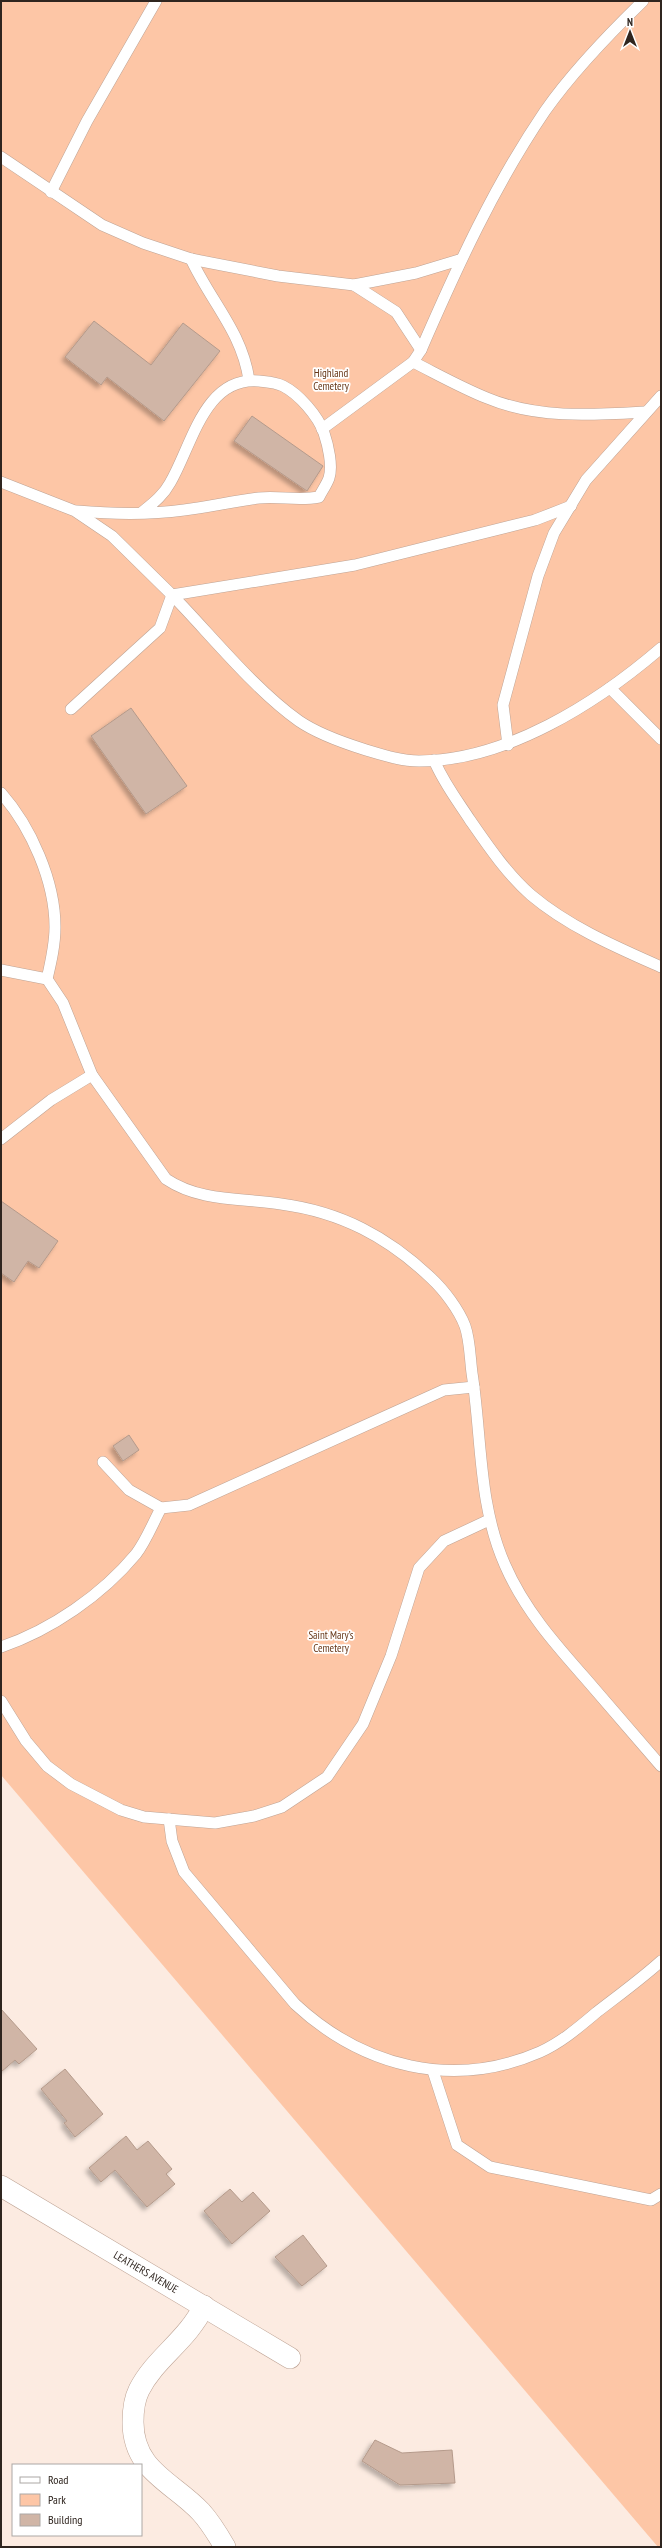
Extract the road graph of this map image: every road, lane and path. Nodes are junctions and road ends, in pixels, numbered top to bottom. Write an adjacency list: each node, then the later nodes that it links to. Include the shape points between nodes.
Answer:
1 (156, 1): 4 (lane, via 87,121)
2 (643, 1): 6 (lane, via 602,42 546,110 498,186)
3 (1, 157): 4 (lane)
4 (51, 192): 5 (lane, via 102,225 143,243)
5 (191, 259): 7 (lane, via 278,276); 10 (lane, via 203,286 235,333 246,361)
6 (459, 260): 7 (lane, via 416,273); 8 (lane)
7 (354, 285): 8 (lane, via 396,312)
8 (421, 350): 9 (lane)
9 (413, 362): 12 (lane, via 488,399 524,409 598,415); 13 (lane)
10 (249, 380): 13 (lane, via 276,383 290,390 305,404); 17 (lane, via 230,386 215,396 170,483 159,498)
11 (661, 396): 12 (lane)
12 (645, 412): 15 (lane, via 586,480)
13 (322, 428): 17 (lane, via 328,444 329,477 319,497 302,500 282,496 258,498 182,511)
14 (1, 482): 16 (lane)
15 (571, 506): 18 (lane, via 535,520 355,564); 23 (lane, via 554,533 538,576 503,705)
16 (75, 511): 17 (lane); 18 (lane, via 112,536)
17 (141, 513)
18 (172, 595): 21 (lane, via 160,628); 24 (lane, via 264,690 300,721 341,742 388,756 418,761)
19 (661, 648): 20 (lane)
20 (610, 688): 22 (lane); 23 (lane, via 598,697)
21 (71, 709)
22 (661, 740)
23 (508, 745): 24 (lane, via 456,758)
24 (434, 760): 26 (lane, via 442,777 478,831 507,870 530,894 581,929)
25 (1, 793): 28 (lane, via 25,823 45,873 54,910 55,928)
26 (661, 967)
27 (1, 970): 28 (lane)
28 (47, 979): 29 (lane, via 63,1003)
29 (92, 1075): 30 (lane, via 51,1100); 31 (lane, via 166,1179 181,1189 200,1195 282,1204 320,1212 373,1233 392,1244 437,1284 465,1327)
30 (1, 1139)
31 (474, 1386): 33 (lane, via 444,1390 189,1505); 34 (lane, via 484,1494)
32 (103, 1462): 33 (lane, via 129,1490)
33 (161, 1508): 35 (lane, via 137,1552 110,1581 23,1640)
34 (489, 1520): 37 (lane, via 504,1564 522,1600 551,1639); 38 (lane, via 444,1541 419,1568 391,1656 363,1724 326,1777 282,1807 254,1816 215,1823)
35 (1, 1647)
36 (1, 1701): 38 (lane, via 26,1741 48,1766 71,1784 122,1810)
37 (661, 1766)
38 (169, 1819): 40 (lane, via 172,1841 184,1872 294,2004 312,2020 362,2051 400,2065)
39 (661, 1961): 40 (lane, via 562,2040 540,2052 498,2065)
40 (433, 2070): 42 (lane, via 457,2145 490,2167 650,2200)
41 (1, 2186): 43 (street, LEATHERS AVENUE)
42 (661, 2194)
43 (204, 2306): 44 (street, LEATHERS AVENUE); 45 (street, via 182,2340 154,2368 139,2390 132,2410 132,2431 138,2453 150,2470 201,2512)
44 (290, 2358)
45 (226, 2547)

